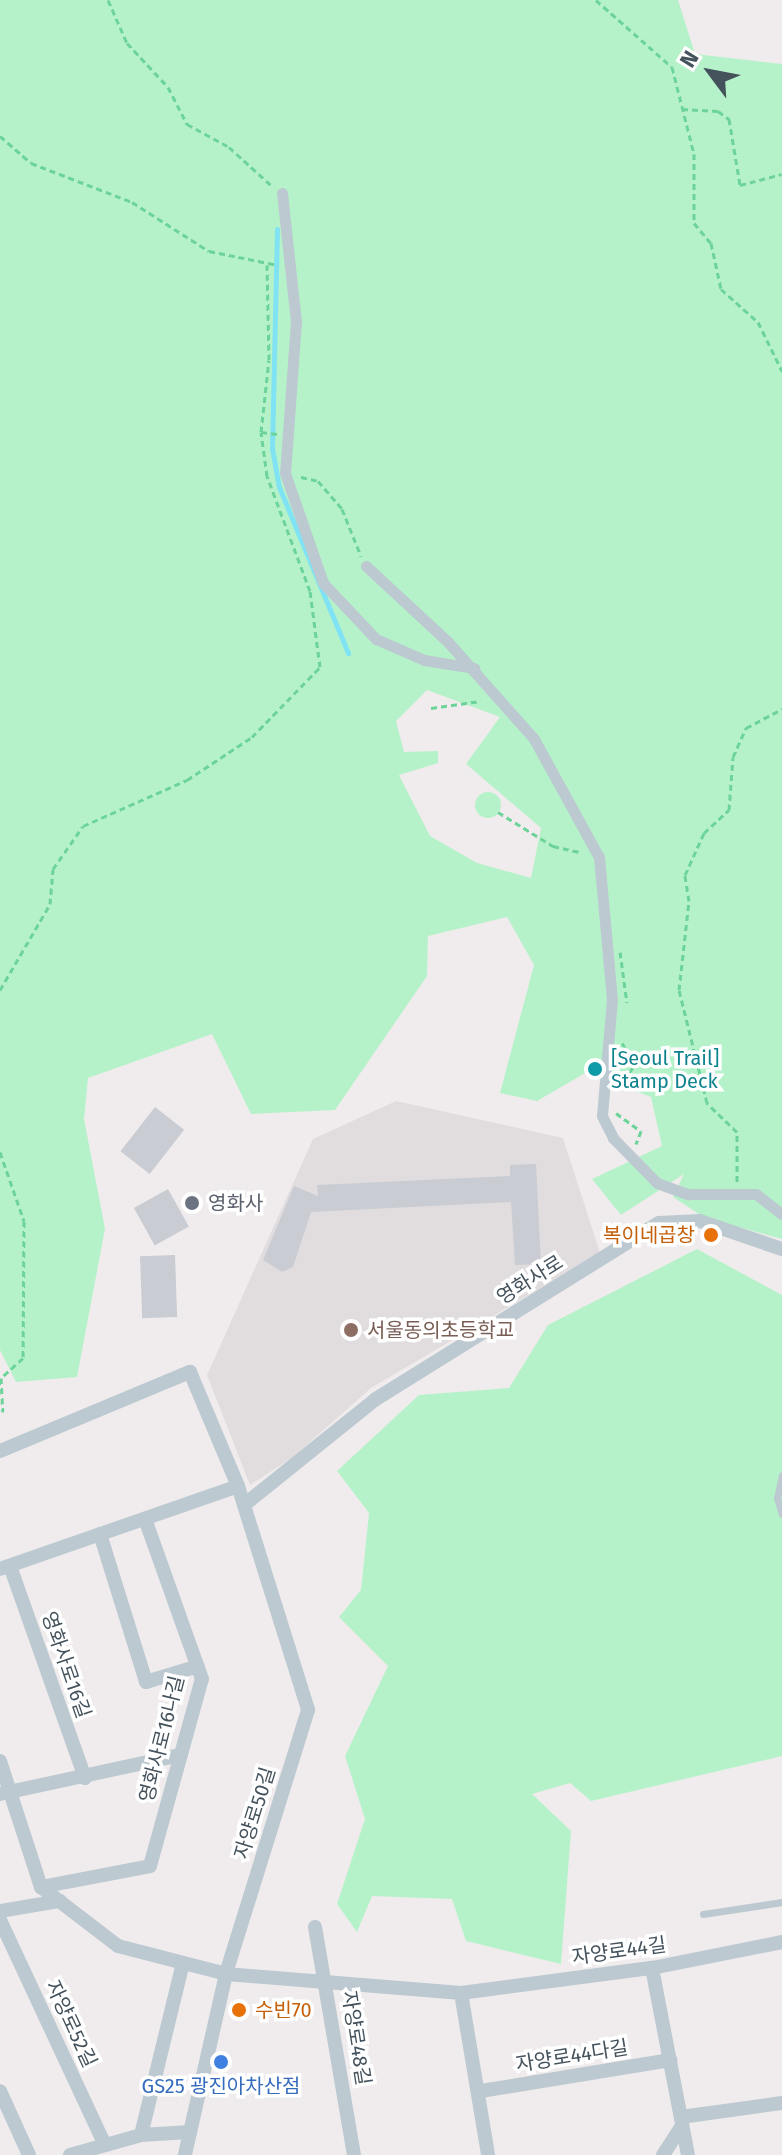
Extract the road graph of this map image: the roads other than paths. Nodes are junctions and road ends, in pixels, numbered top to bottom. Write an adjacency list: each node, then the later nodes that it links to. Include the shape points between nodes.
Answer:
1 (282, 193): 3 (street, via 296,321 294,405 284,434 285,473 323,583 376,639 424,660)
2 (366, 566): 3 (street)
3 (474, 669): 4 (street, via 534,739 595,850 612,999 602,1116 630,1158 673,1190 756,1194)
4 (782, 1214)
5 (782, 1249): 9 (street, 영화사로, via 700,1221 659,1223 376,1399)
6 (0, 1451): 8 (street, via 190,1372)
7 (782, 1475): 10 (lane, via 777,1498)
8 (238, 1486): 9 (street, 자양로50길); 11 (street, 영화사로16길)
9 (244, 1505): 29 (street, 자양로50길, via 308,1710)
10 (782, 1514)
11 (145, 1519): 12 (street, 영화사로16길); 14 (street, 영화사로16나길)
12 (100, 1534): 13 (street, 영화사로16길); 14 (street, via 146,1682)
13 (5, 1567): 17 (street, 영화사로16길)
14 (198, 1666): 15 (street, 영화사로16나길, via 202,1679)
15 (181, 1755): 17 (street); 19 (street, 영화사로16나길, via 150,1866)
16 (0, 1761): 18 (street)
17 (85, 1778): 18 (street)
18 (6, 1794): 19 (street)
19 (41, 1887): 20 (street, 자양로44길)
20 (60, 1901): 22 (street); 27 (street, 자양로44길, via 118,1946)
21 (782, 1902): 23 (lane)
22 (0, 1911)
23 (703, 1914)
24 (0, 1920): 39 (street, 자양로52길)
25 (315, 1927): 30 (street, 자양로48길)
26 (782, 1942): 28 (street, 자양로44길)
27 (183, 1963): 29 (street, 자양로44길); 38 (street)
28 (652, 1968): 31 (street, 자양로44길); 32 (street)
29 (226, 1974): 30 (street, 자양로44길); 37 (street, 자양로50길)
30 (328, 1981): 31 (street, 자양로44길); 43 (street, 자양로48길)
31 (461, 1993): 34 (street)
32 (670, 2060): 34 (street, 자양로44다길); 36 (street)
33 (0, 2091): 40 (street)
34 (481, 2091): 44 (street)
35 (782, 2103): 36 (street)
36 (681, 2122): 45 (street); 46 (street)
37 (190, 2132): 38 (street); 42 (street, 자양로50길)
38 (141, 2135): 39 (street)
39 (105, 2145): 41 (street)
40 (29, 2155)
41 (70, 2155)
42 (185, 2155)
43 (354, 2155)
44 (488, 2155)
45 (663, 2155)
46 (688, 2155)

